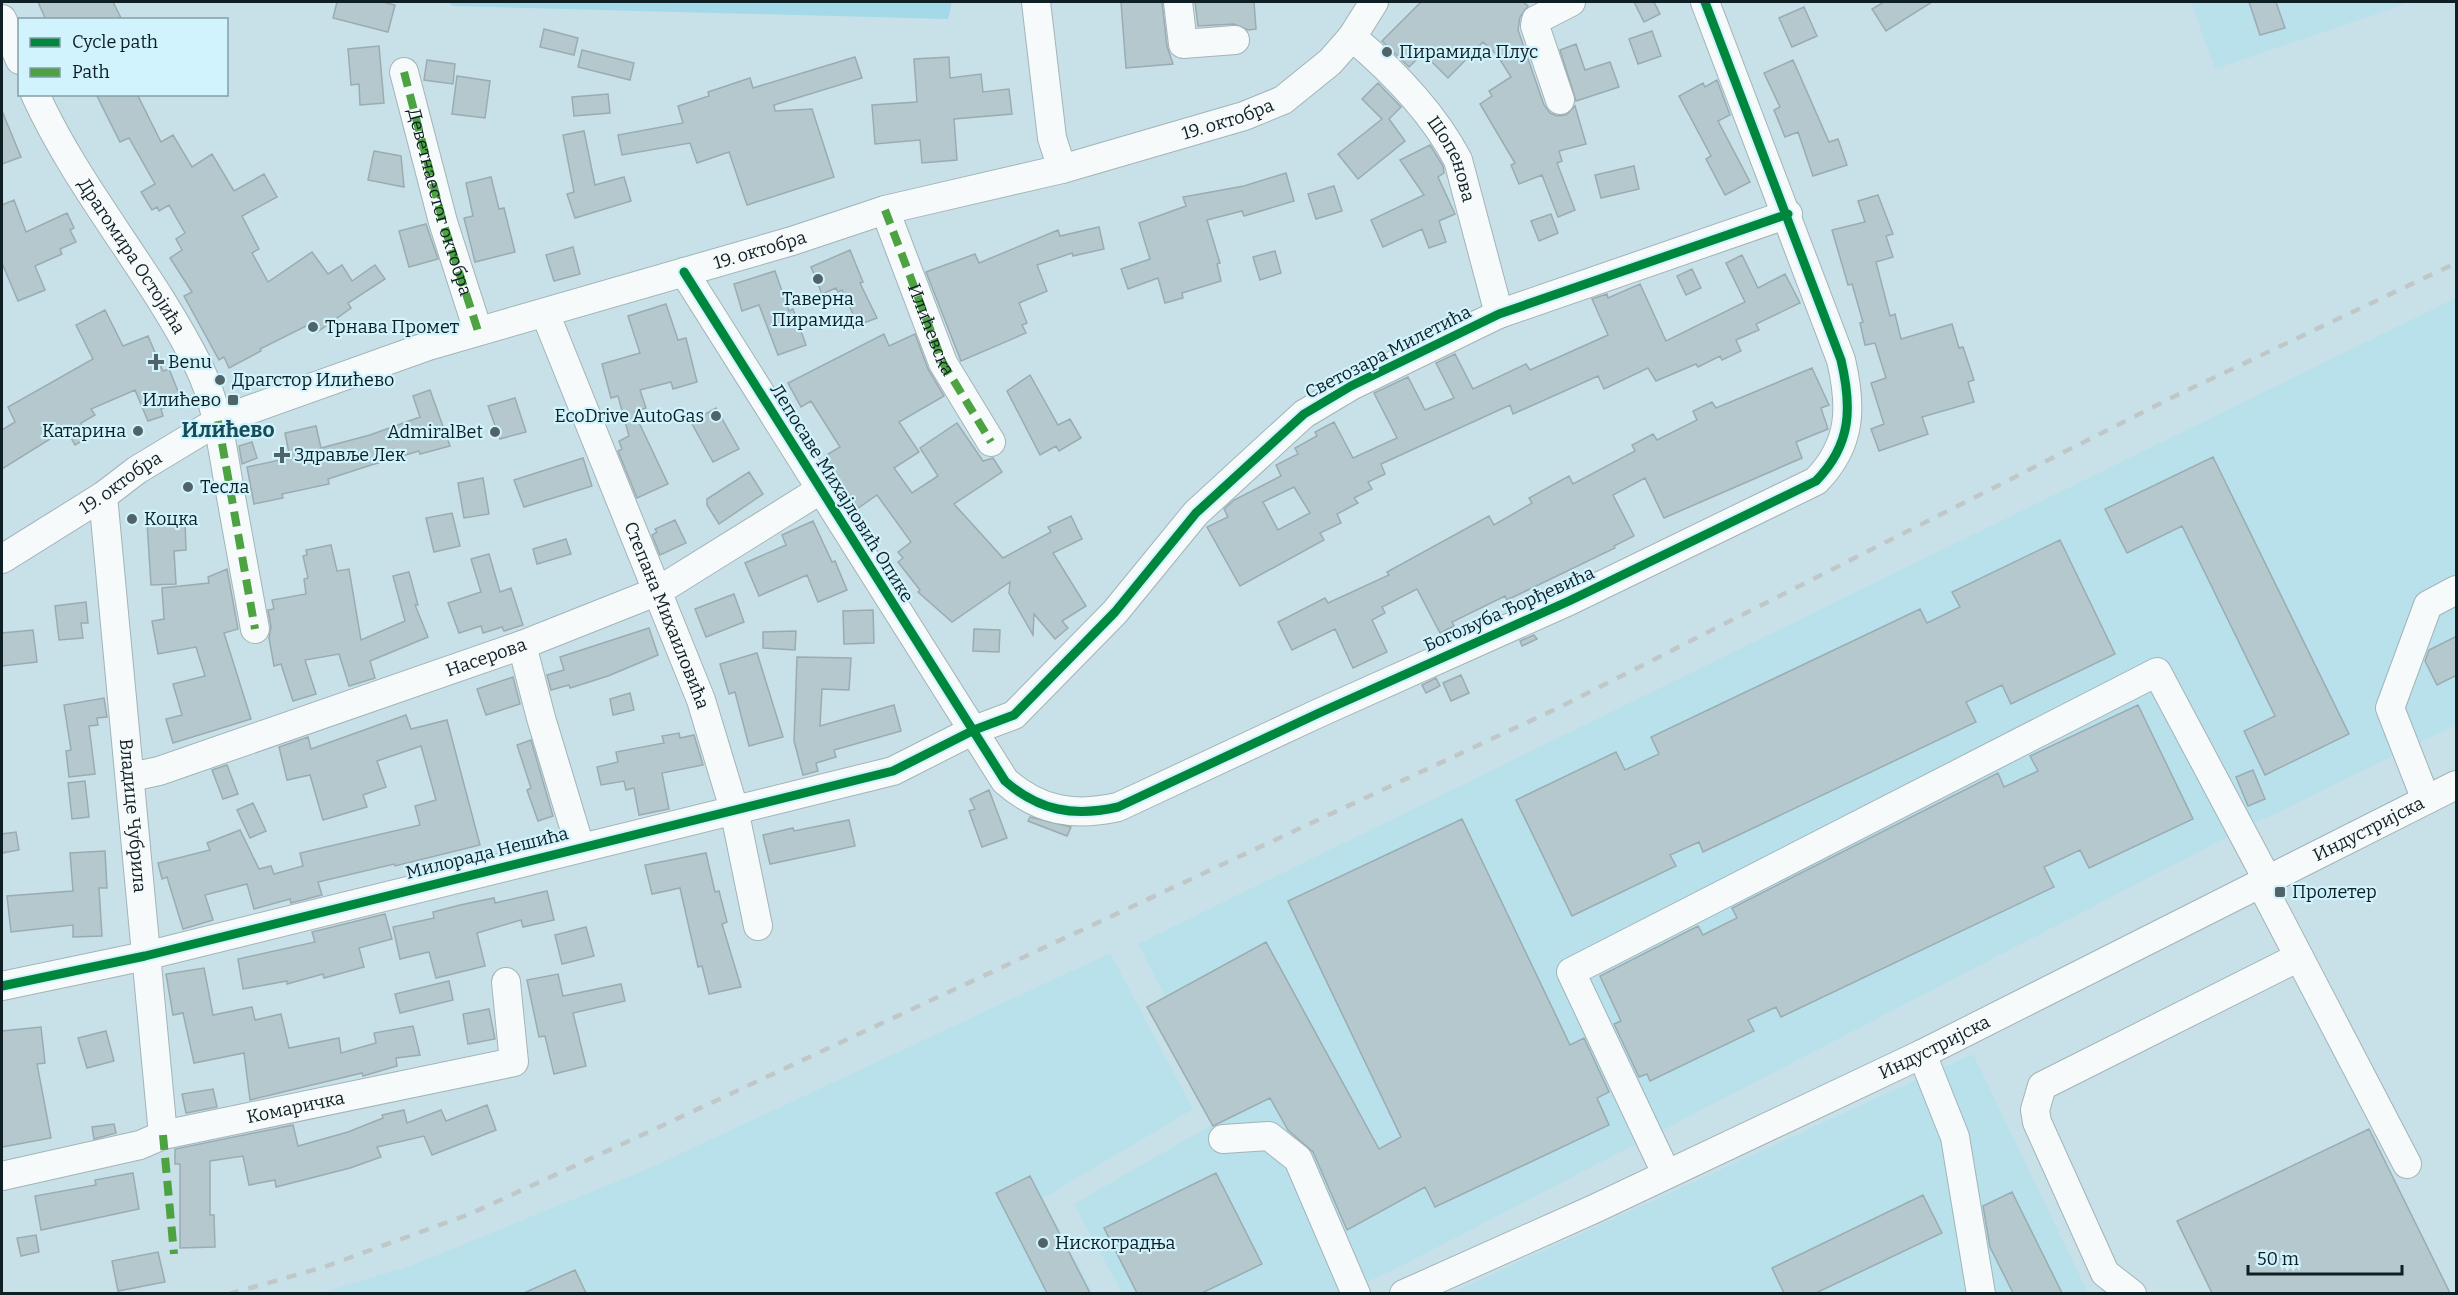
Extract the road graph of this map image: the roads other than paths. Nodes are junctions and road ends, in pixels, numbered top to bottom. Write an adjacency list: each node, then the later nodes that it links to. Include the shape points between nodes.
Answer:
1 (1036, 2): 13 (street, via 1052,138)
2 (1178, 2): 8 (street, via 1183,44)
3 (1374, 2): 7 (street, 19. октобра)
4 (1571, 2): 12 (street, via 1536,20)
5 (1705, 2): 15 (street, Богољуба Ђорђевића)
6 (2, 19): 9 (street)
7 (1352, 37): 13 (street, 19. октобра, via 1330,62 1282,100 1244,116); 18 (street, Шопенова, via 1418,100 1458,159)
8 (1235, 40)
9 (18, 55)
10 (404, 72): 19 (street, Деветнаестог октобра, via 443,222)
11 (36, 96): 20 (street, Драгомира Остојића, via 107,220 200,368)
12 (1560, 100)
13 (1062, 169): 14 (street, 19. октобра)
14 (885, 210): 16 (street, 19. октобра); 21 (street, Илићевска, via 943,363)
15 (1788, 214): 18 (street, Светозара Милетића); 29 (street, Богољуба Ђорђевића, via 1848,388 1849,415 1840,447 1816,481 1569,601 1118,807 1089,813 1023,797 1005,781)
16 (684, 272): 17 (street, 19. октобра); 22 (street, Лепосаве Михајловић Опике)
17 (545, 313): 19 (street, 19. октобра); 26 (street, Степана Михаиловића)
18 (1499, 314): 29 (street, Светозара Милетића, via 1351,386 1304,414 1196,513 1114,612 1014,715)
19 (478, 332): 20 (street, 19. октобра)
20 (218, 421): 23 (street, 19. октобра, via 137,470); 27 (street)
21 (991, 442)
22 (820, 490): 26 (street, Насерова); 29 (street, Лепосаве Михајловић Опике)
23 (103, 496): 24 (street, 19. октобра); 30 (street, Владице Чубрила)
24 (2, 559)
25 (2457, 590): 32 (street, via 2428,605 2390,708)
26 (658, 591): 28 (street, Насерова); 33 (street, Степана Михаиловића, via 701,700)
27 (255, 629)
28 (522, 645): 30 (street, Насерова, via 159,771); 34 (street)
29 (974, 730): 33 (street, Милорада Нешића, via 893,771)
30 (131, 777): 37 (street, Владице Чубрила)
31 (2457, 785): 32 (street, Индустријска)
32 (2426, 800): 35 (street, Индустријска)
33 (734, 809): 34 (street, Милорада Нешића); 36 (street, Степана Михаиловића)
34 (580, 847): 37 (street, Милорада Нешића)
35 (2264, 880): 38 (street); 41 (street, Индустријска); 45 (street, via 2157,672 1571,972)
36 (758, 926)
37 (145, 956): 40 (street, Милорада Нешића); 42 (street, Владице Чубрила)
38 (2300, 957): 44 (street); 50 (street, via 2042,1086 2035,1110 2037,1122 2104,1273)
39 (506, 982): 42 (street, Комаричка, via 514,1062)
40 (2, 986)
41 (1922, 1054): 45 (street, Индустријска); 49 (street, via 1955,1137)
42 (163, 1134): 46 (street, Комаричка, via 140,1145)
43 (1223, 1139): 47 (street, via 1269,1136 1298,1159)
44 (2407, 1164)
45 (1666, 1173): 48 (street, Индустријска)
46 (2, 1176)
47 (1356, 1293)
48 (1404, 1293)
49 (1981, 1293)
50 (2132, 1293)

